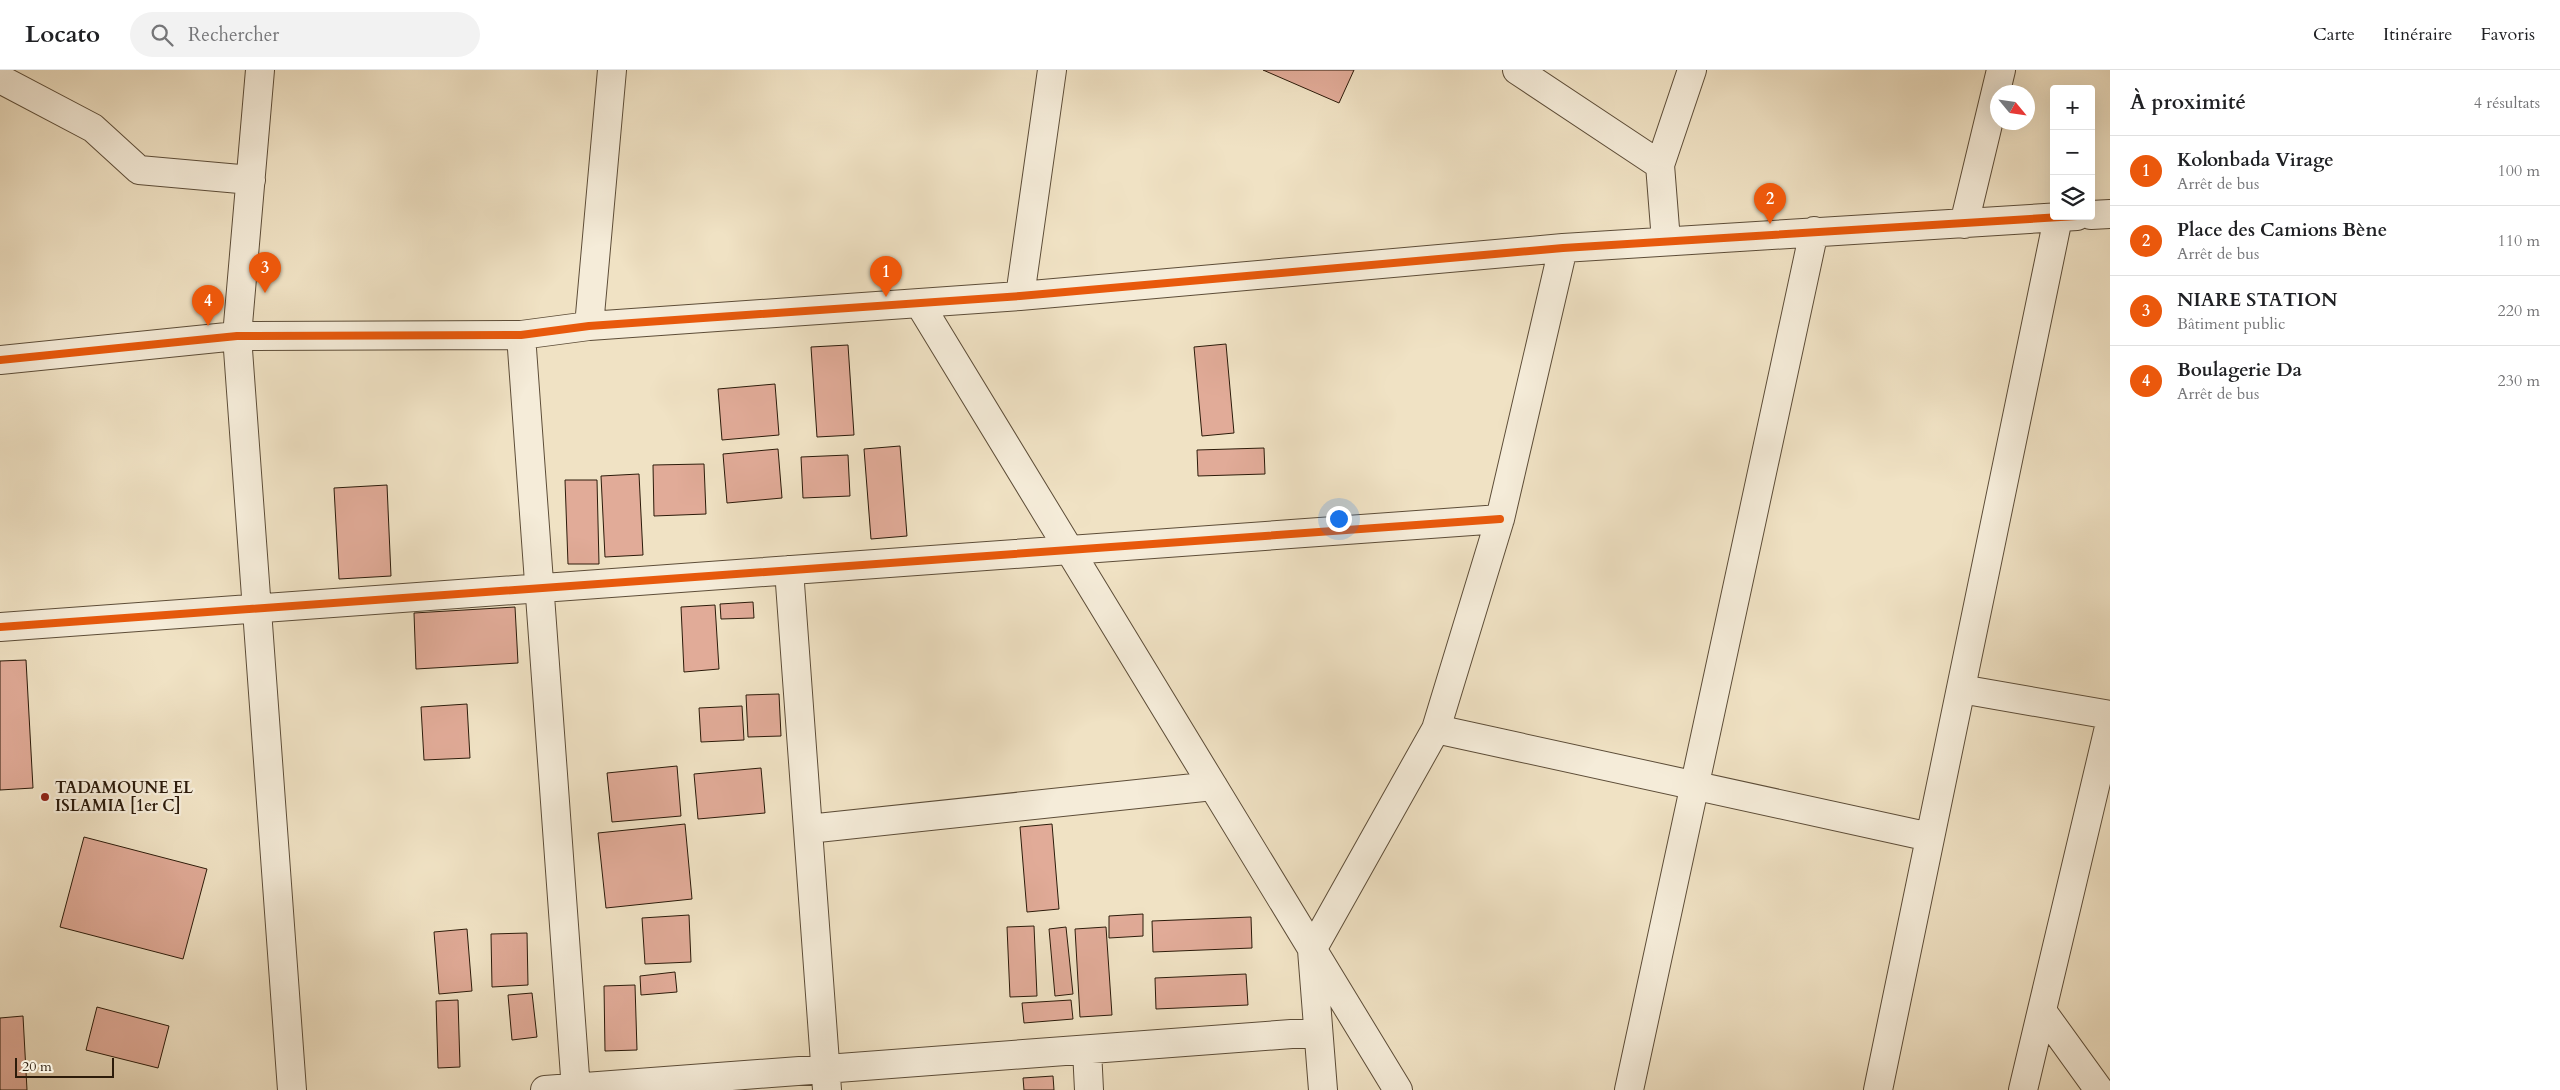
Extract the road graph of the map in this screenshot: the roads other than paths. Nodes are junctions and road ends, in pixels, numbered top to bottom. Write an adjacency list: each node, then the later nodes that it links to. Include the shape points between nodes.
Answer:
1 (260, 70): 9 (street)
2 (612, 70): 20 (street)
3 (1052, 70): 18 (street)
4 (1517, 70): 8 (street)
5 (1692, 70): 8 (street)
6 (2001, 70): 14 (street)
7 (0, 80): 9 (street, via 93,128 139,170)
8 (1660, 165): 16 (street)
9 (251, 180): 22 (street)
10 (2110, 214): 11 (street)
11 (2095, 215)
12 (2050, 218): 14 (street)
13 (2067, 220): 30 (street)
14 (1964, 224): 15 (street)
15 (1814, 231): 16 (street); 35 (street)
16 (1666, 241): 17 (street)
17 (1563, 248): 18 (street); 24 (street)
18 (1020, 296): 19 (street)
19 (919, 303): 20 (street); 25 (street)
20 (589, 326): 21 (street)
21 (521, 335): 22 (street); 27 (street)
22 (237, 336): 23 (street); 28 (street)
23 (0, 360)
24 (1500, 519): 25 (street); 33 (street)
25 (1069, 550): 26 (street); 34 (street)
26 (789, 570): 27 (street); 36 (street)
27 (539, 588): 28 (street); 43 (street)
28 (257, 608): 29 (street); 44 (street)
29 (0, 627)
30 (1961, 689): 31 (street); 37 (street)
31 (2110, 715)
32 (2110, 723): 39 (street)
33 (1436, 729): 35 (street); 38 (street)
34 (1213, 786): 36 (street); 38 (street)
35 (1695, 786): 37 (street); 49 (street)
36 (808, 829): 42 (street)
37 (1930, 837): 50 (street)
38 (1312, 950): 40 (street); 48 (street)
39 (2042, 1011): 51 (street); 52 (street)
40 (1318, 1032): 41 (street); 47 (street)
41 (1087, 1050): 42 (street); 46 (street)
42 (827, 1079): 43 (street)
43 (576, 1089): 45 (street)
44 (292, 1090)
45 (545, 1090)
46 (1089, 1090)
47 (1323, 1090)
48 (1398, 1090)
49 (1629, 1090)
50 (1878, 1090)
51 (2023, 1090)
52 (2099, 1090)

